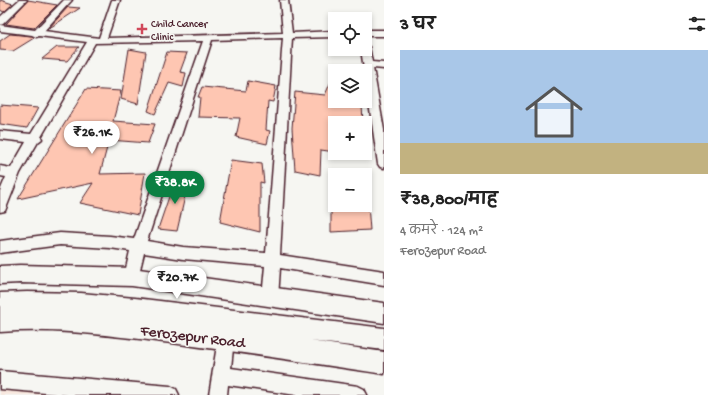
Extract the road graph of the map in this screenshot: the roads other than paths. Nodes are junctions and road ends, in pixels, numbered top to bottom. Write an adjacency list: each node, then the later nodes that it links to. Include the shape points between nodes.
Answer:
1 (23, 0): 5 (street)
2 (68, 0): 8 (street)
3 (116, 0): 13 (street)
4 (284, 0): 11 (street)
5 (0, 22)
6 (0, 28): 8 (street)
7 (384, 33): 10 (street)
8 (36, 34): 13 (street)
9 (328, 34): 11 (street)
10 (372, 34)
11 (288, 36): 12 (street); 25 (street)
12 (208, 38): 13 (street); 23 (street)
13 (97, 41): 18 (street)
14 (372, 65): 15 (street)
15 (384, 66)
16 (372, 90): 19 (street)
17 (0, 135): 18 (street)
18 (36, 139): 21 (street)
19 (384, 164)
20 (0, 171): 21 (street)
21 (14, 173): 22 (street)
22 (0, 207)
23 (138, 247): 24 (street, via 110,242 60,239); 25 (street); 27 (street)
24 (0, 248)
25 (271, 260): 28 (street); 30 (street)
26 (0, 275): 27 (main road)
27 (132, 278): 30 (main road)
28 (384, 278)
29 (0, 293): 34 (main road, via 49,292 125,296)
30 (270, 298): 32 (main road)
31 (0, 303): 36 (main road, via 82,304 159,310)
32 (384, 313)
33 (0, 320): 35 (main road, Ferozepur Road, via 92,323)
34 (384, 327)
35 (226, 339): 37 (main road, Ferozepur Road); 38 (street)
36 (384, 339)
37 (384, 364)
38 (221, 375): 41 (street); 42 (street)
39 (0, 380): 40 (street)
40 (170, 395)
41 (218, 395)
42 (358, 395)

